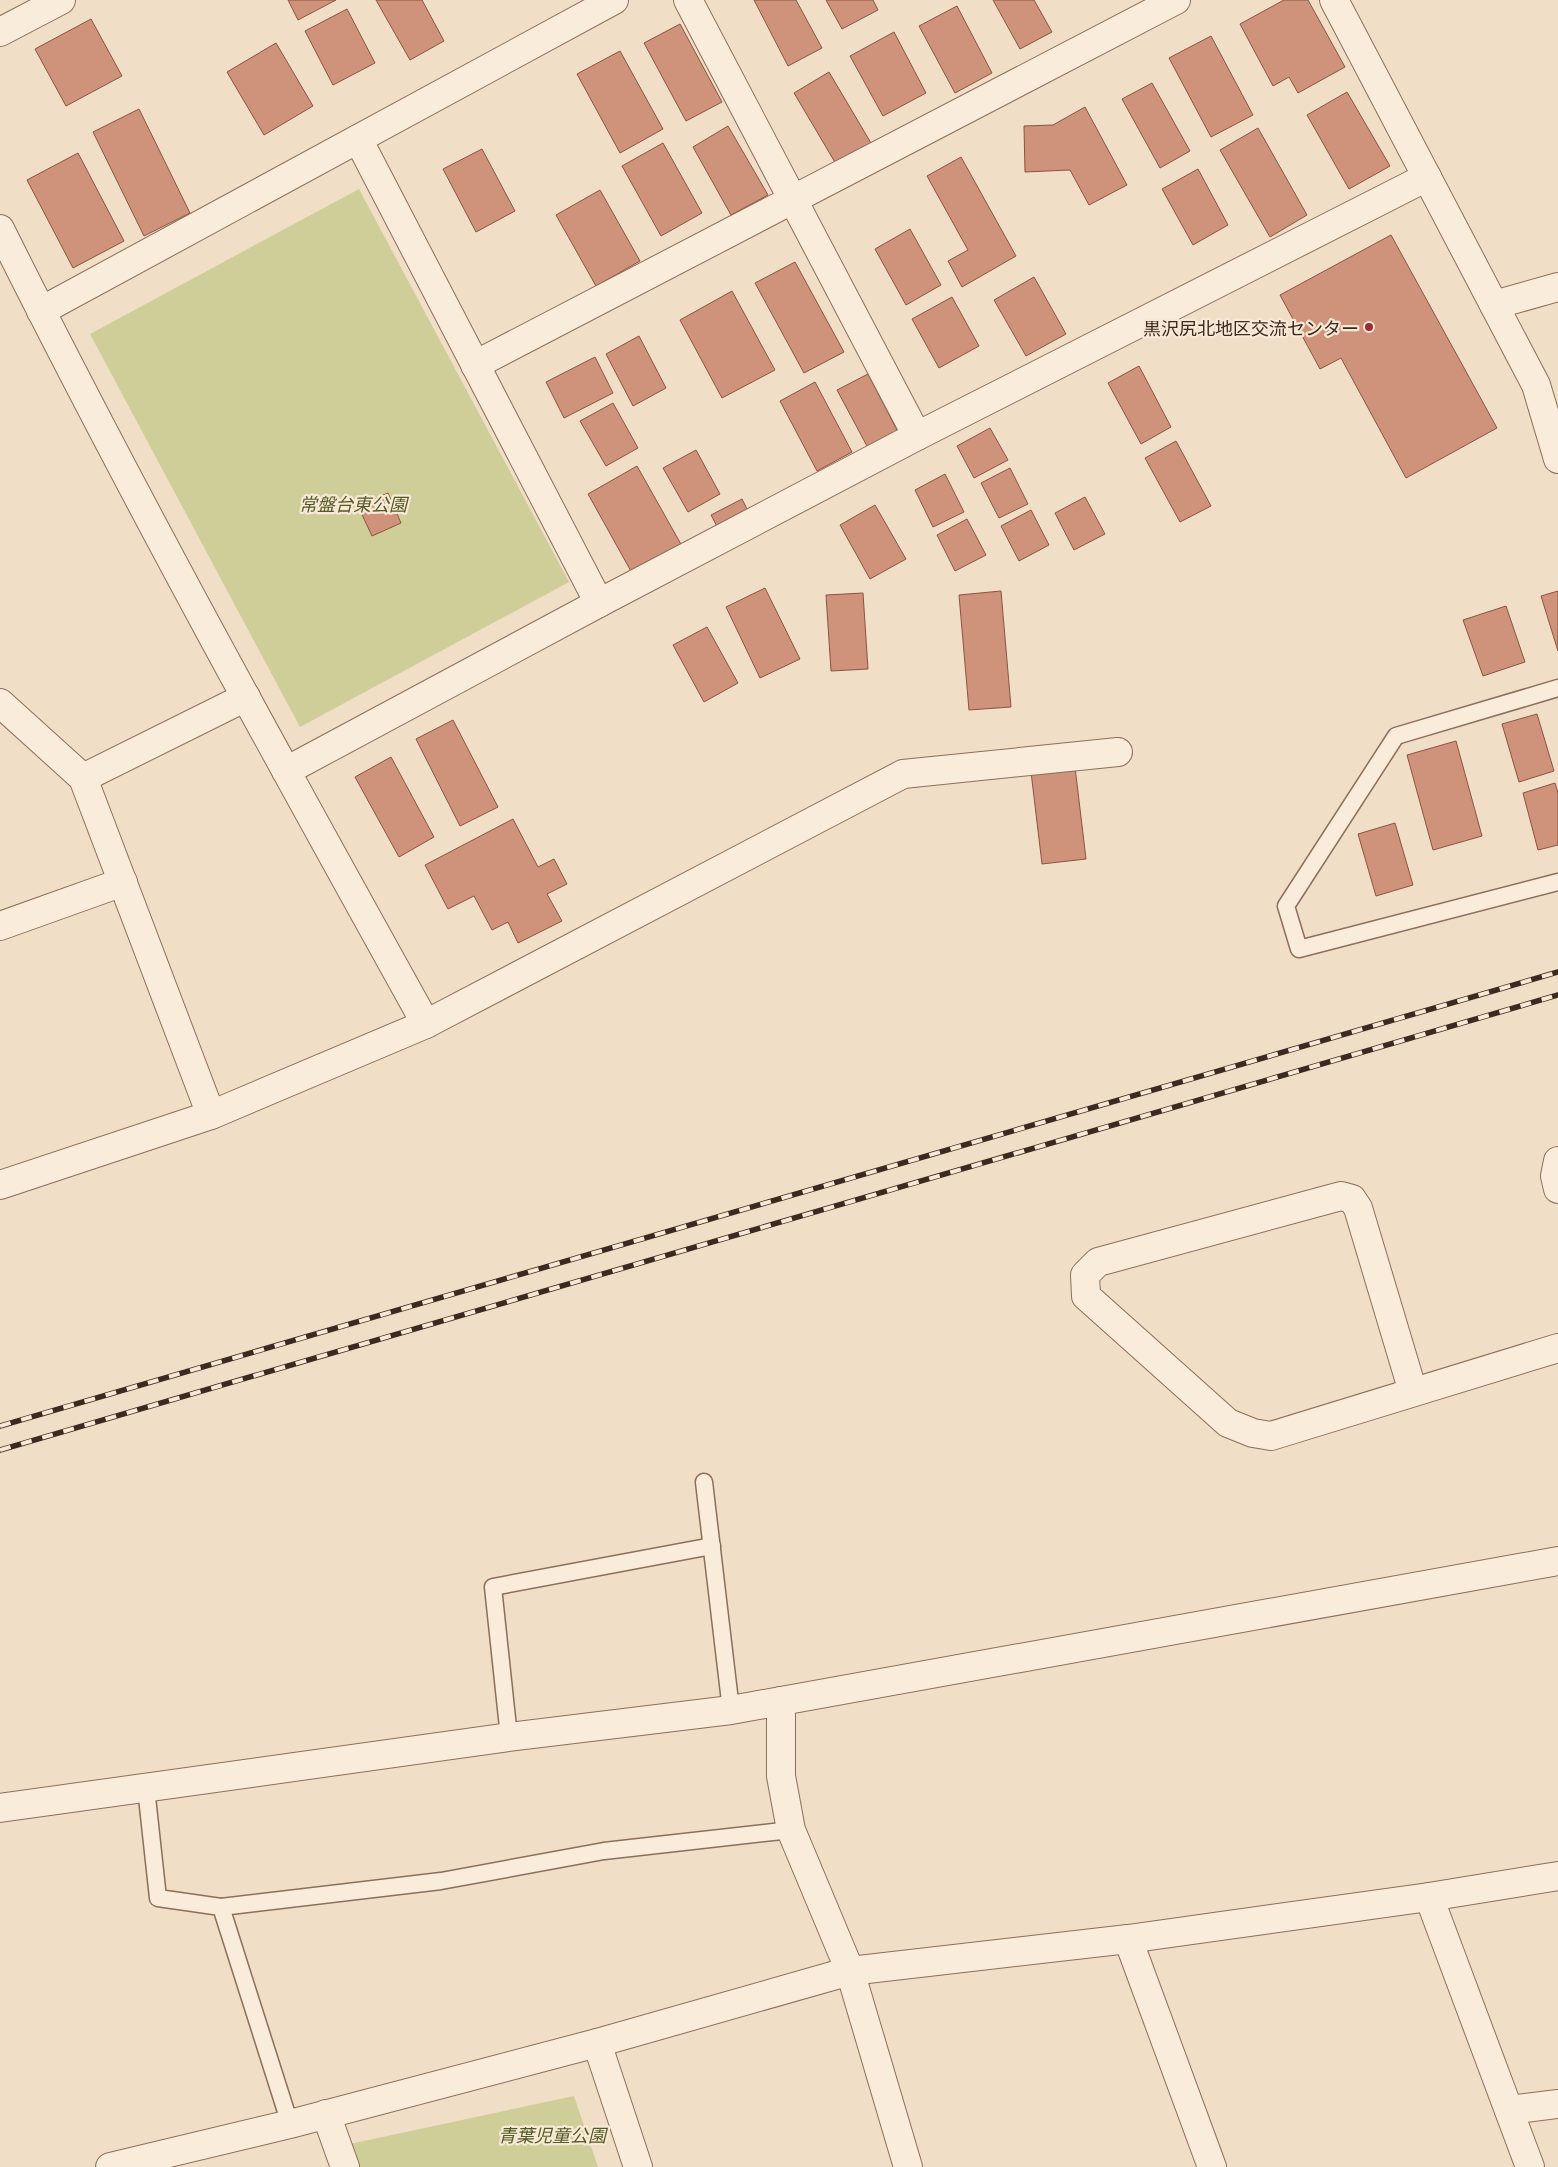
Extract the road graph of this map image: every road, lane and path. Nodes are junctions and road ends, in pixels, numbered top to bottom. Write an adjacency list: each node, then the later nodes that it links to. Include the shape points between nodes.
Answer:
1 (61, 0): 6 (street)
2 (614, 0): 7 (street)
3 (688, 0): 9 (street)
4 (1176, 0): 9 (street)
5 (1334, 0): 8 (street)
6 (0, 32)
7 (358, 139): 13 (street); 14 (street)
8 (1427, 178): 12 (street); 15 (street)
9 (793, 201): 14 (street); 15 (street)
10 (0, 229): 13 (street)
11 (1558, 287): 12 (street)
12 (1494, 305): 16 (street, via 1536,385)
13 (41, 311): 19 (street)
14 (475, 365): 17 (street)
15 (917, 436): 17 (street)
16 (1558, 459)
17 (599, 604): 22 (street)
18 (1558, 688): 25 (lane, via 1396,736 1286,906 1299,949)
19 (246, 697): 22 (street); 23 (street)
20 (0, 703): 23 (street)
21 (1118, 752): 27 (street, via 903,774)
22 (286, 771): 27 (street)
23 (83, 778): 24 (street)
24 (123, 882): 26 (street); 28 (street)
25 (1558, 882)
26 (0, 926)
27 (426, 1024): 28 (street)
28 (210, 1115): 30 (street)
29 (1558, 1161): 31 (street, via 1554,1176)
30 (0, 1185)
31 (1558, 1188)
32 (1558, 1348): 33 (street)
33 (1413, 1392): 33 (street, via 1271,1436 1253,1433 1228,1423 1086,1296 1085,1275 1098,1262 1341,1196 1352,1199 1358,1208)
34 (704, 1482): 35 (lane)
35 (712, 1546): 38 (lane); 39 (lane, via 493,1587)
36 (1558, 1561): 37 (street)
37 (781, 1701): 38 (street); 42 (street, via 781,1776)
38 (731, 1710): 39 (street)
39 (509, 1737): 40 (street)
40 (146, 1788): 41 (street); 45 (lane, via 158,1898)
41 (0, 1808)
42 (791, 1830): 45 (lane, via 604,1851 441,1881); 47 (street)
43 (1558, 1876): 44 (street)
44 (1429, 1896): 46 (street); 50 (street)
45 (221, 1907): 52 (lane)
46 (1128, 1939): 47 (street); 57 (street)
47 (850, 1971): 48 (street); 56 (street)
48 (597, 2043): 51 (street); 55 (street)
49 (1558, 2104): 50 (street)
50 (1509, 2110): 58 (street)
51 (326, 2114): 52 (street); 54 (street)
52 (290, 2124): 53 (street)
53 (110, 2167)
54 (345, 2167)
55 (638, 2167)
56 (908, 2167)
57 (1212, 2167)
58 (1530, 2167)

